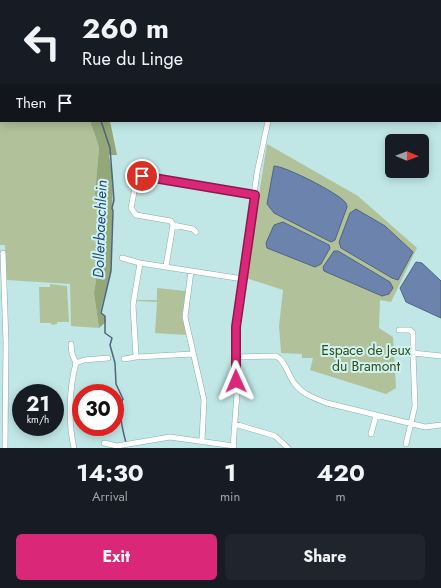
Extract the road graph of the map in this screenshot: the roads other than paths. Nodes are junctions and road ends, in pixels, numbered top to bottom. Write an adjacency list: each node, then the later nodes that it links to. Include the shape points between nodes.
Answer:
1 (268, 122): 2 (street)
2 (255, 195): 3 (street, via 138,177 132,212 136,215 171,221); 11 (street)
3 (173, 225): 4 (street); 8 (street)
4 (196, 232)
5 (3, 253): 10 (street)
6 (122, 258): 7 (street)
7 (140, 263): 8 (street); 18 (street, via 133,305)
8 (166, 266): 9 (street)
9 (191, 271): 11 (street); 16 (street, via 185,312)
10 (2, 275): 12 (street)
11 (243, 279): 19 (street, via 236,327)
12 (3, 312): 23 (street)
13 (399, 330): 15 (street, via 410,330 412,333)
14 (71, 344): 22 (street)
15 (413, 353): 17 (street); 26 (street, via 415,406)
16 (193, 354): 18 (street); 29 (street, via 204,400)
17 (441, 356)
18 (136, 357): 21 (street)
19 (236, 357): 24 (street, via 276,356 280,358 295,385 303,392 327,404); 25 (street)
20 (108, 358): 22 (street)
21 (124, 359)
22 (76, 363): 34 (street, via 73,374 70,432)
23 (3, 411): 33 (street)
24 (376, 416): 26 (street); 28 (street)
25 (235, 424): 32 (street); 35 (street, via 275,436)
26 (411, 425): 27 (street); 31 (street)
27 (441, 425)
28 (371, 434)
29 (202, 440): 30 (street, via 170,437 128,445); 32 (street)
30 (104, 443)
31 (406, 444)
32 (233, 447)
33 (5, 448)
34 (74, 448)
35 (288, 448)

